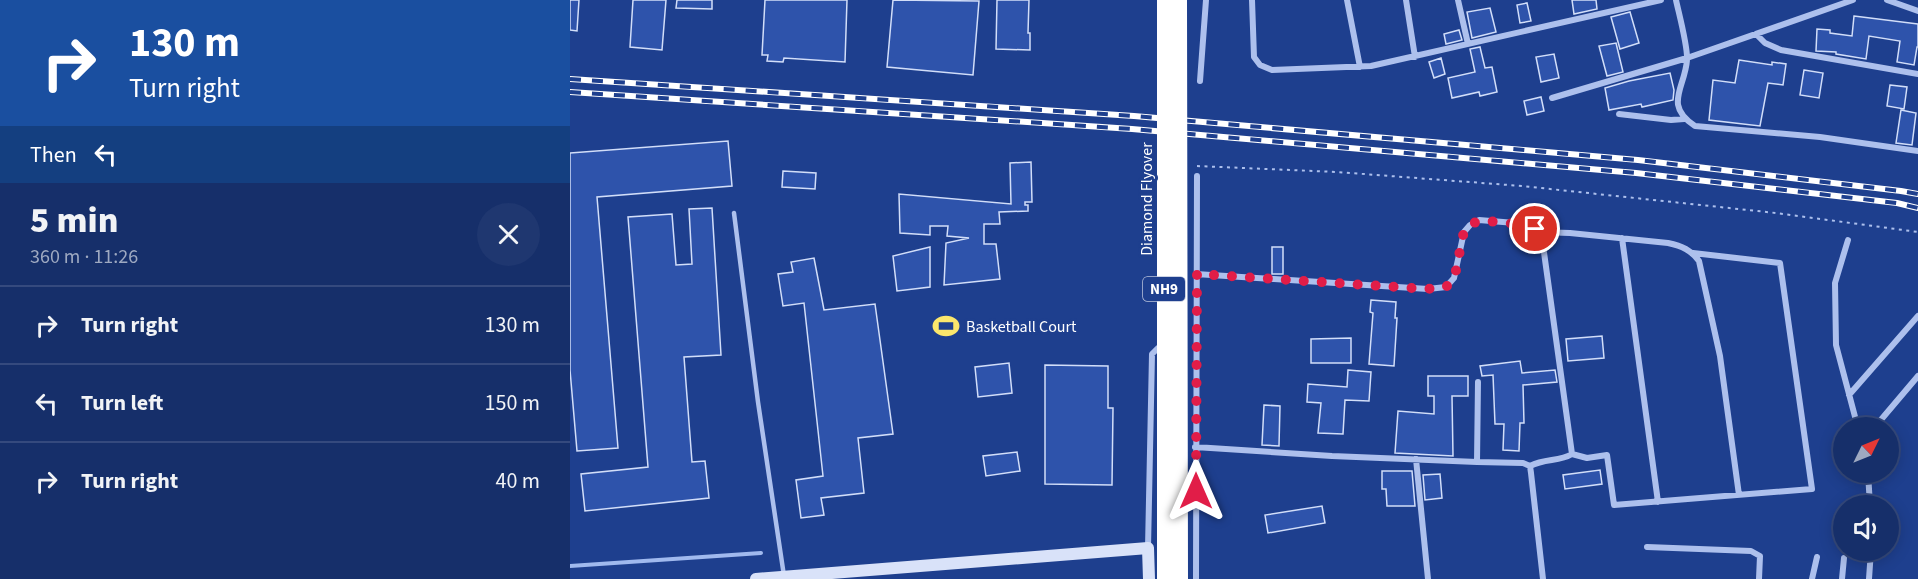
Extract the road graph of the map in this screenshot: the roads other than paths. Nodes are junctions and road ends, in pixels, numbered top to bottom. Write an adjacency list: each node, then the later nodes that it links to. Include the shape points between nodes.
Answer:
1 (1165, 0): 52 (highway, Diamond Flyover / NH9, bridge)
2 (1179, 0): 52 (highway, Diamond Flyover / NH9, bridge)
3 (1206, 0): 19 (street)
4 (1252, 0): 17 (street, via 1254,57 1260,65 1272,70)
5 (1347, 0): 17 (street)
6 (1406, 0): 15 (street)
7 (1458, 0): 14 (street)
8 (1661, 0): 14 (street)
9 (1676, 0): 16 (street)
10 (1853, 0): 13 (street)
11 (1887, 0): 12 (street)
12 (1918, 11)
13 (1756, 34): 16 (street); 18 (street, via 1781,50)
14 (1468, 44): 15 (street)
15 (1415, 57): 17 (street)
16 (1687, 58): 20 (street); 22 (street, via 1677,106)
17 (1359, 67)
18 (1918, 74)
19 (1200, 81)
20 (1552, 98)
21 (1619, 114): 22 (street)
22 (1684, 118): 23 (street, via 1695,126)
23 (1918, 151)
24 (1197, 176): 30 (street)
25 (734, 213): 50 (lane)
26 (1538, 232): 27 (street); 30 (street, via 1515,223 1479,220 1470,225 1464,232 1454,278 1446,287); 39 (street, via 1542,238)
27 (1622, 238): 29 (street, via 1680,246); 44 (street)
28 (1848, 240): 35 (street, via 1835,283 1836,345)
29 (1693, 254): 43 (street, via 1699,261 1720,356); 43 (street, via 1780,263 1812,489)
30 (1197, 274): 32 (street)
31 (1918, 316): 35 (street)
32 (1196, 348): 38 (street); 46 (street, via 1158,348 1152,354)
33 (1918, 376): 37 (street)
34 (1479, 382): 41 (street)
35 (1849, 395): 36 (street)
36 (1855, 417)
37 (1883, 417)
38 (1195, 447): 40 (street); 52 (street)
39 (1572, 454): 42 (street); 44 (street, via 1587,458 1607,455 1614,505)
40 (1416, 459): 41 (street); 53 (street)
41 (1477, 462): 42 (street, via 1521,462)
42 (1530, 466): 54 (street)
43 (1739, 495): 44 (street)
44 (1658, 502)
45 (1647, 547): 55 (street, via 1751,551 1760,556)
46 (1148, 548): 50 (street); 52 (street)
47 (1817, 557): 56 (street)
48 (1844, 561): 57 (street)
49 (1870, 561): 58 (street)
50 (784, 578): 51 (street)
51 (756, 579)
52 (1172, 579)
53 (1428, 579)
54 (1543, 579)
55 (1759, 579)
56 (1812, 579)
57 (1842, 579)
58 (1869, 579)

